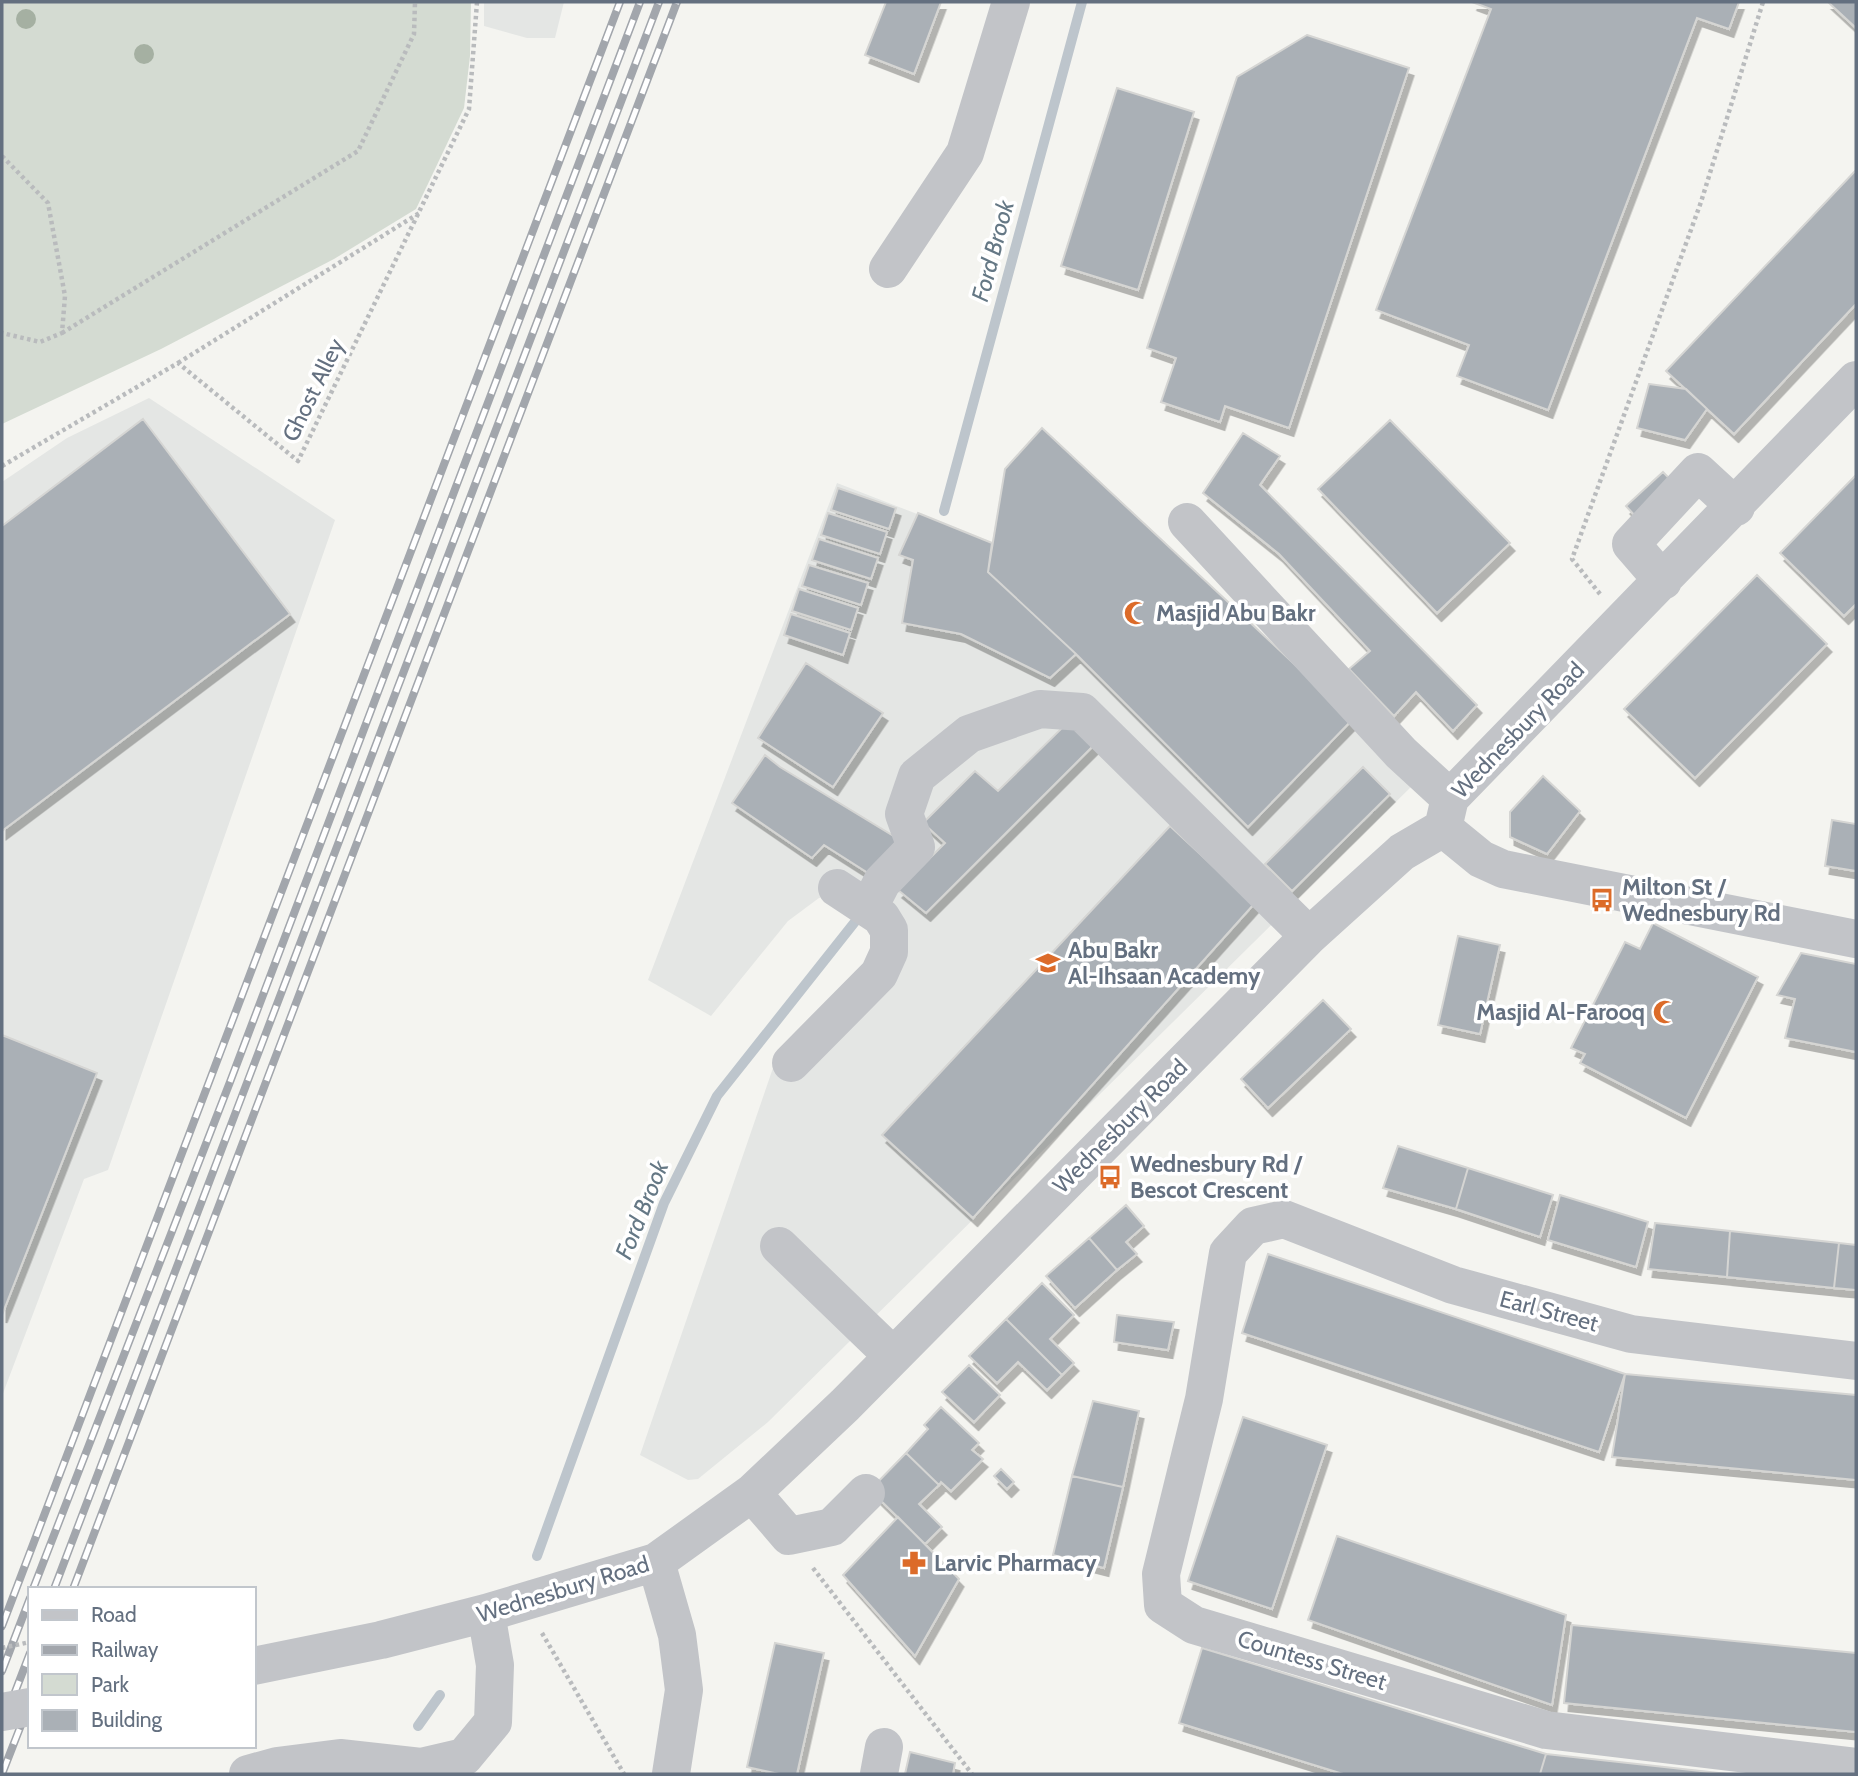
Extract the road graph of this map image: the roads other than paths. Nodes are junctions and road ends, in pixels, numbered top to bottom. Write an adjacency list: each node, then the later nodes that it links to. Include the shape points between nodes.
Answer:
1 (1011, 2): 2 (street, via 965,153)
2 (888, 269)
3 (1856, 380): 4 (street, Wednesbury Road)
4 (1736, 507): 6 (street, Wednesbury Road); 6 (street, via 1698,472 1632,544)
5 (1187, 522): 7 (street, via 1401,753)
6 (1663, 580): 7 (street, Wednesbury Road)
7 (1446, 813): 8 (street, Wednesbury Road); 9 (street, via 1481,859 1503,869)
8 (1309, 936): 10 (street, via 1082,712 1040,709 969,734 917,776 904,814 916,847 882,882 853,898 881,917 889,930 889,952 879,974); 14 (street, Wednesbury Road)
9 (1856, 939)
10 (791, 1063)
11 (1253, 1226): 13 (street, Earl Street, via 1284,1219 1453,1284 1632,1334); 22 (street, Countess Street, via 1228,1253 1204,1399 1161,1574 1163,1605 1194,1625 1546,1730)
12 (772, 1254): 14 (street)
13 (1856, 1361)
14 (884, 1364): 15 (street, Wednesbury Road)
15 (752, 1493): 16 (street, via 789,1536 832,1527); 17 (street, Wednesbury Road)
16 (866, 1493)
17 (656, 1562): 18 (street, Wednesbury Road); 24 (street, via 677,1634 684,1690)
18 (486, 1613): 19 (street, Wednesbury Road); 23 (street, via 495,1665 493,1722 464,1758 421,1768 340,1758)
19 (256, 1666)
20 (28, 1707): 21 (street, bridge)
21 (2, 1713)
22 (1856, 1767)
23 (248, 1774)
24 (671, 1774)

